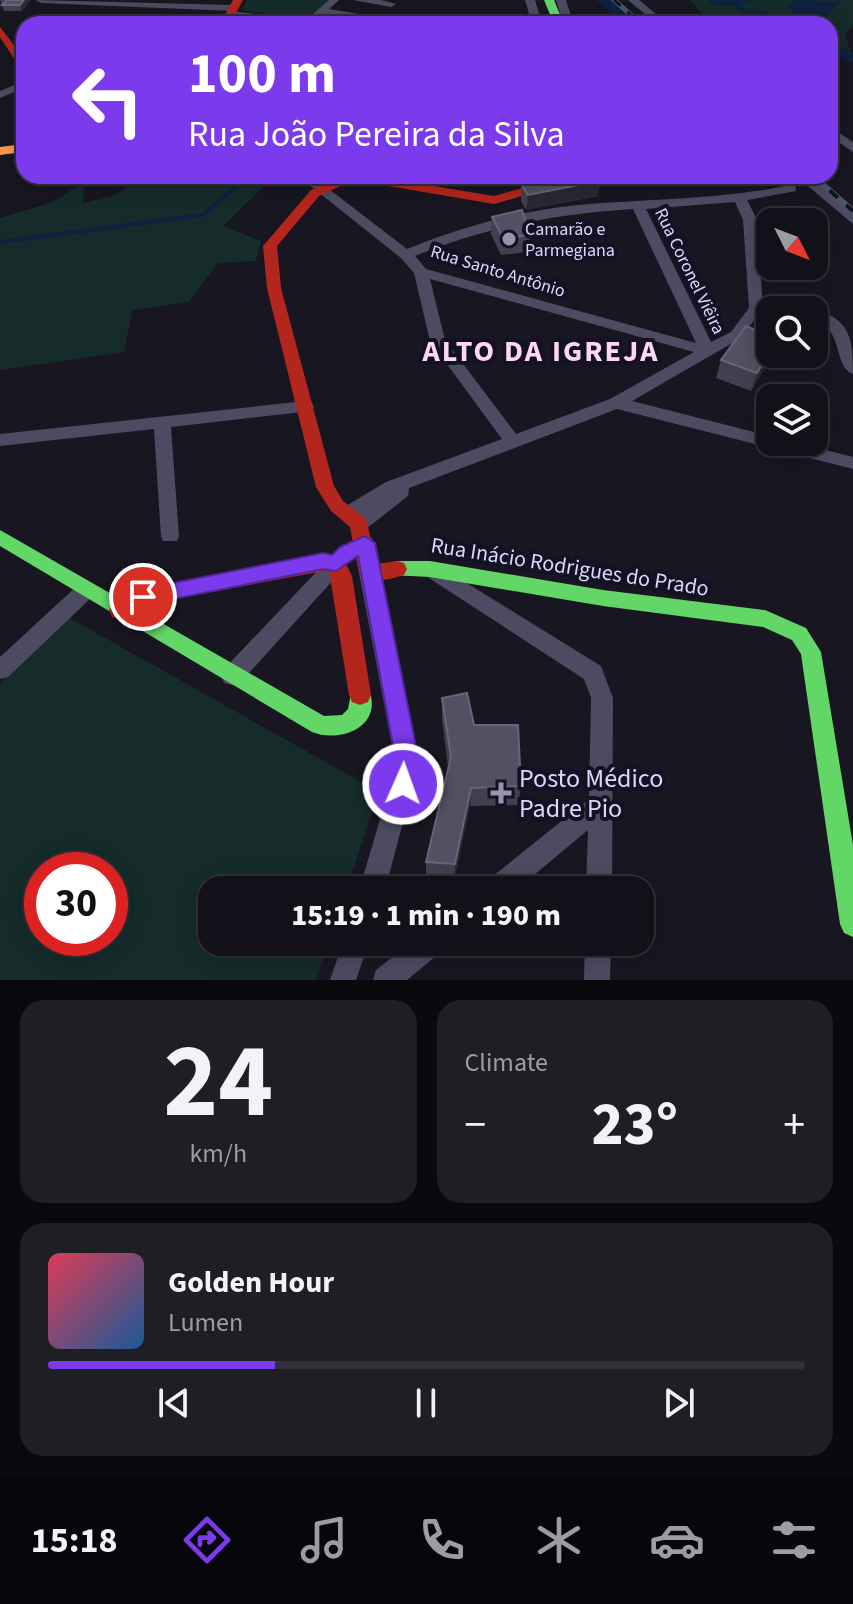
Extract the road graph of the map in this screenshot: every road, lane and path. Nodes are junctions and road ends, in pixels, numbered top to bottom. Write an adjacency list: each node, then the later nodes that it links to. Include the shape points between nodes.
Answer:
1 (41, 0): 7 (street)
2 (334, 0): 6 (street)
3 (358, 0): 5 (street)
4 (633, 0): 11 (street)
5 (393, 2)
6 (324, 11): 9 (street); 10 (street)
7 (232, 12): 8 (street)
8 (256, 16)
9 (320, 16)
10 (350, 16)
11 (653, 16)
12 (1, 33): 13 (street)
13 (16, 54)
14 (315, 184): 20 (street, Rua Santo Antônio)
15 (331, 184): 20 (street)
16 (399, 184): 22 (street)
17 (551, 184): 22 (street); 24 (street)
18 (783, 184): 21 (street)
19 (811, 184): 26 (street)
20 (321, 188): 27 (street, Rua Santo Antônio); 34 (street, via 270,246 274,288)
21 (740, 199): 23 (street); 29 (street, via 750,220)
22 (494, 200): 25 (street)
23 (638, 206): 24 (street); 31 (street, Rua Coronel Viêira)
24 (577, 209): 25 (street)
25 (513, 219): 27 (street)
26 (853, 220)
27 (406, 255): 28 (street, Rua Santo Antônio)
28 (421, 272): 31 (street, Rua Santo Antônio); 37 (street, via 438,341)
29 (756, 308): 31 (street, via 736,335)
30 (828, 317): 32 (street, via 837,324)
31 (708, 351): 33 (street)
32 (853, 369)
33 (616, 403): 37 (street); 38 (street)
34 (306, 407): 35 (street); 39 (street, via 325,487)
35 (162, 425): 36 (street); 40 (street)
36 (0, 440)
37 (514, 443): 39 (street, via 420,477)
38 (853, 463)
39 (357, 527): 42 (street); 44 (street)
40 (170, 536)
41 (0, 537): 45 (street)
42 (336, 563): 46 (street, via 323,561 143,597); 48 (street); 48 (street, via 361,699 358,717 345,728 328,729)
43 (430, 569): 44 (street, Rua Inácio Rodrigues do Prado); 49 (street, via 593,673 602,698); 53 (street, Rua Inácio Rodrigues do Prado, via 765,619 799,634 811,652)
44 (369, 573): 50 (street, via 407,766)
45 (85, 591): 46 (street); 47 (street)
46 (119, 611): 48 (street)
47 (0, 670)
48 (232, 676)
49 (600, 805): 51 (street); 52 (street)
50 (376, 876)
51 (513, 876)
52 (599, 876)
53 (853, 924)
54 (351, 956): 57 (street)
55 (416, 956): 58 (street)
56 (598, 956): 59 (street)
57 (343, 980)
58 (386, 980)
59 (597, 980)

